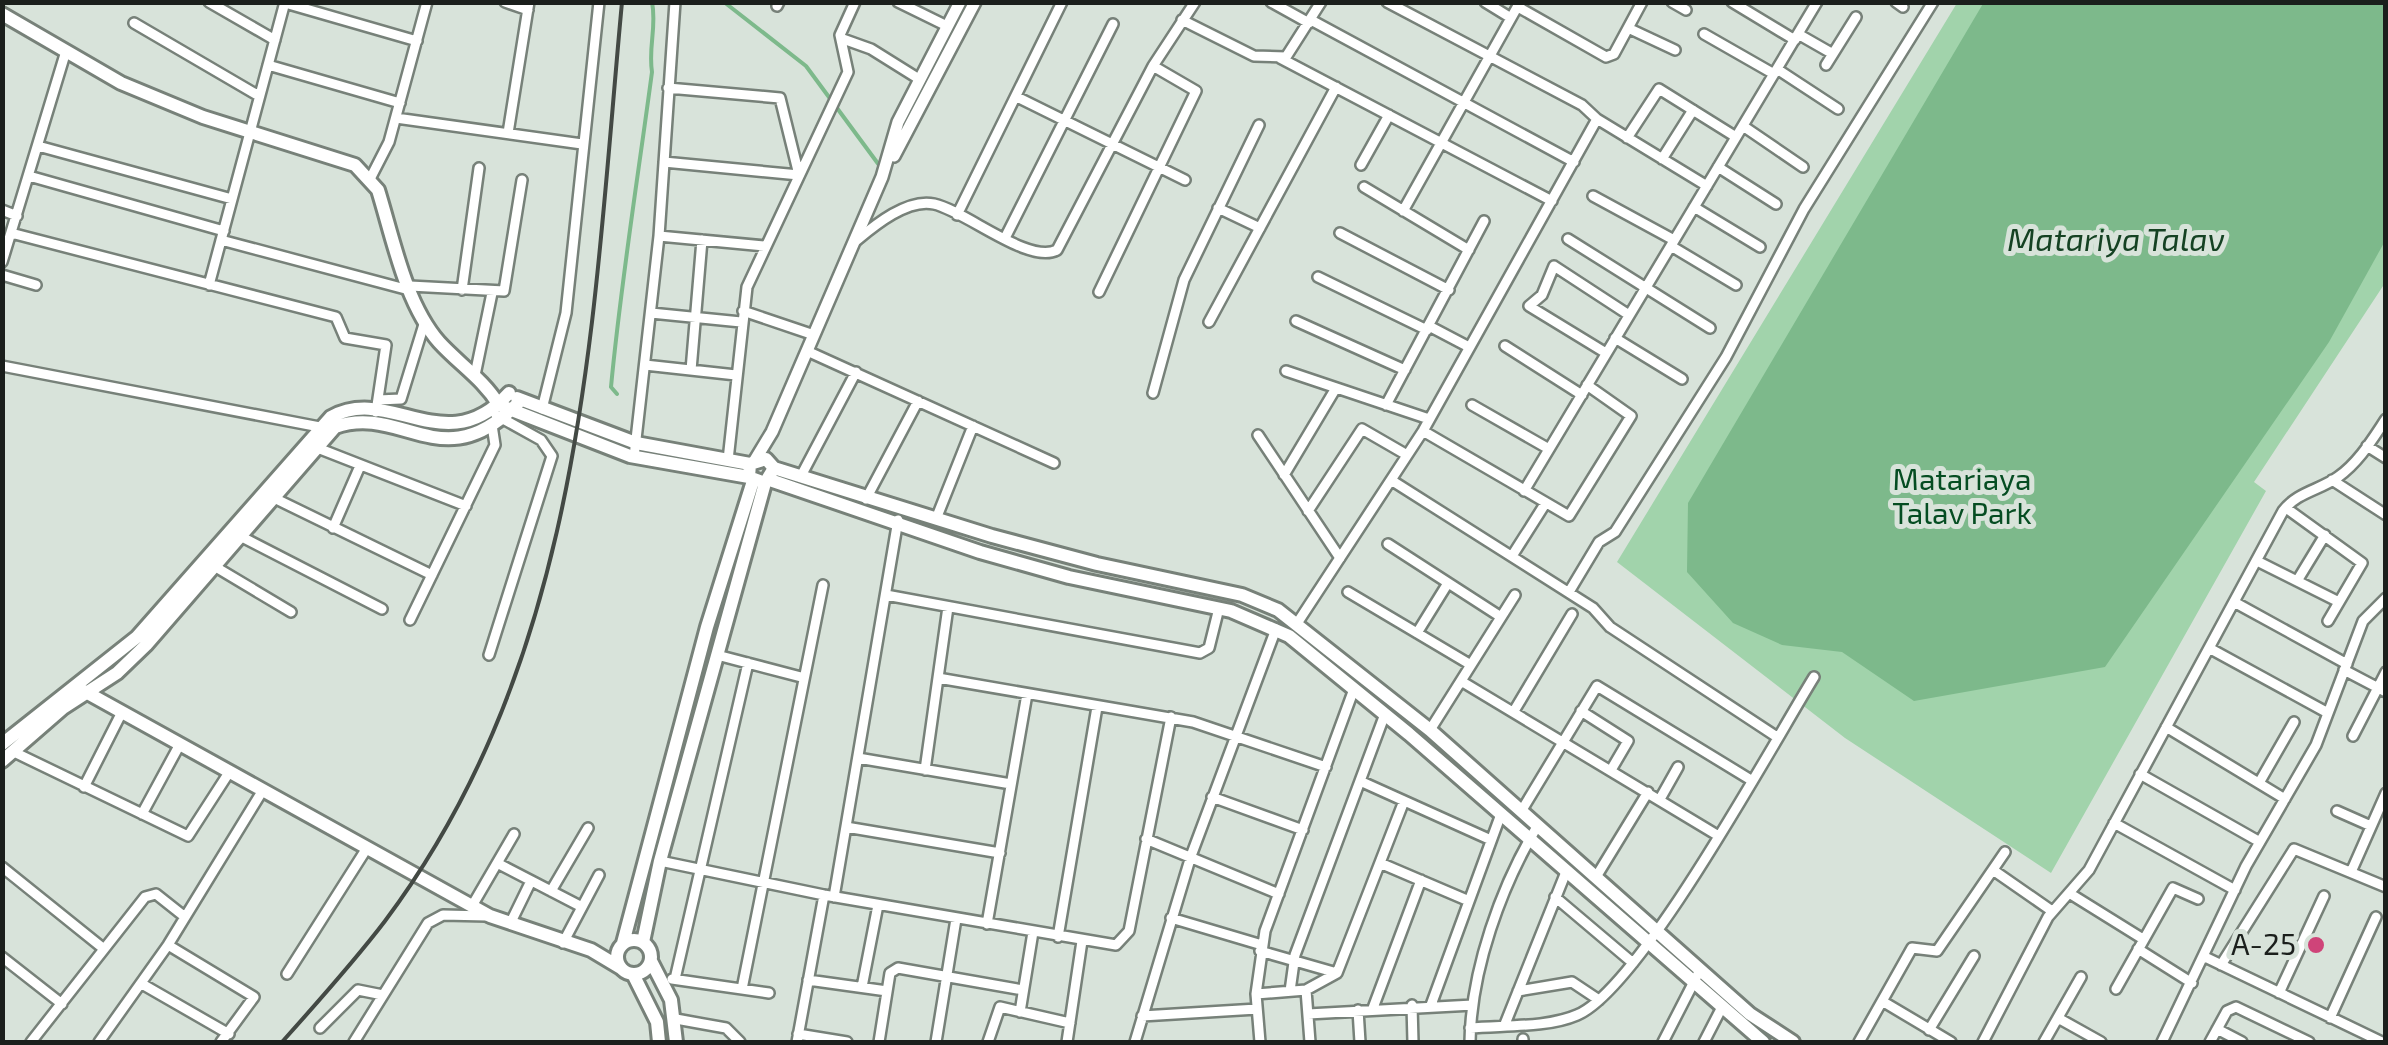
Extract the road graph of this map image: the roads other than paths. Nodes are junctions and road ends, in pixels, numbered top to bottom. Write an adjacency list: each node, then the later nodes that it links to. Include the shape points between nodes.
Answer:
1 (209, 2): 37 (street)
2 (427, 2): 38 (street)
3 (505, 2): 23 (street)
4 (599, 2): 68 (street)
5 (675, 2): 49 (street)
6 (855, 2): 36 (street)
7 (898, 2): 32 (street)
8 (960, 2): 32 (street)
9 (975, 2): 81 (street)
10 (1062, 2): 52 (street)
11 (1195, 2): 28 (street)
12 (1272, 2): 29 (street)
13 (1321, 2): 29 (street)
14 (1387, 2): 43 (street)
15 (1485, 2): 27 (street)
16 (1642, 2): 33 (street)
17 (1672, 2): 24 (street)
18 (1732, 2): 35 (street)
19 (1934, 2): 202 (street, via 1804,209 1726,357)
20 (286, 3): 37 (street); 38 (street)
21 (1816, 3): 35 (street)
22 (1519, 5): 27 (street); 33 (street, via 1606,57)
23 (528, 6): 64 (street)
24 (1686, 10)
25 (2, 14): 40 (main road)
26 (1856, 17): 41 (street)
27 (1512, 18): 43 (street)
28 (1182, 20): 42 (street, via 1254,56); 46 (street)
29 (1310, 22): 42 (street, via 1294,50); 53 (street)
30 (134, 24): 51 (street)
31 (1113, 24): 60 (street)
32 (946, 26): 48 (street)
33 (1628, 28): 39 (street)
34 (1704, 34): 47 (street)
35 (1796, 37): 41 (street); 47 (street)
36 (843, 38): 48 (street); 79 (street, via 849,65)
37 (275, 40): 44 (street)
38 (416, 41): 54 (street)
39 (1674, 50)
40 (66, 51): 63 (main road, via 120,83); 70 (street)
41 (1833, 54): 45 (street)
42 (1280, 58): 50 (street)
43 (1489, 58): 53 (street); 59 (street)
44 (268, 65): 51 (street); 54 (street)
45 (1826, 65)
46 (1153, 66): 69 (street); 78 (street, via 1196,91)
47 (1775, 72): 55 (street); 62 (street)
48 (919, 79): 81 (street)
49 (668, 88): 72 (street); 79 (street, via 780,98)
50 (1336, 88): 57 (street); 98 (street)
51 (260, 96): 63 (street)
52 (1017, 97): 60 (street); 95 (street)
53 (1465, 101): 67 (street); 73 (street)
54 (400, 104): 58 (street)
55 (1838, 109)
56 (1693, 110): 65 (street); 66 (street, via 1658,89); 71 (street)
57 (1389, 115): 67 (street); 74 (street)
58 (396, 118): 64 (street); 82 (street)
59 (1597, 119): 66 (street); 73 (street)
60 (1064, 121): 69 (street); 103 (street)
61 (1259, 125): 92 (street)
62 (1743, 126): 65 (street); 76 (street)
63 (250, 131): 82 (main road, via 330,154); 88 (street)
64 (508, 132): 68 (street)
65 (1736, 136): 75 (street)
66 (1627, 138): 71 (street)
67 (1441, 143): 89 (street); 94 (street)
68 (582, 144): 156 (street, via 566,313)
69 (1112, 145): 78 (street); 103 (street, via 1058,250 1044,255)
70 (38, 146): 80 (street); 88 (street)
71 (1662, 159): 85 (street)
72 (664, 162): 79 (street); 102 (street)
73 (1574, 162): 89 (street)
74 (1361, 165)
75 (1718, 167): 85 (street); 90 (street)
76 (1803, 167)
77 (479, 168): 119 (street)
78 (1160, 168): 84 (street); 122 (street)
79 (799, 175): 108 (street)
80 (29, 176): 96 (street); 101 (street)
81 (882, 177): 106 (street)
82 (370, 179): 117 (main road)
83 (522, 180): 121 (street, via 505,288)
84 (1185, 180)
85 (1707, 186): 91 (street)
86 (1364, 187): 94 (street)
87 (1593, 196): 107 (street)
88 (232, 199): 101 (street)
89 (1552, 201): 135 (street)
90 (1776, 204)
91 (1694, 207): 107 (street); 109 (street)
92 (1218, 208): 98 (street); 150 (street, via 1184,280)
93 (2, 210): 96 (street)
94 (1403, 210): 110 (street)
95 (957, 215): 103 (street); 106 (street, via 920,204)
96 (17, 216): 99 (street)
97 (1484, 220): 110 (street)
98 (1260, 228): 129 (street)
99 (12, 233): 111 (street); 116 (street)
100 (1340, 233): 120 (street)
101 (222, 236): 116 (street); 117 (street)
102 (659, 236): 105 (street); 123 (street)
103 (1005, 238)
104 (1568, 239): 118 (street)
105 (702, 240): 108 (street); 126 (street)
106 (855, 242): 132 (street)
107 (1672, 243): 115 (street); 118 (street)
108 (765, 246): 125 (street)
109 (1760, 247)
110 (1469, 250): 120 (street)
111 (2, 262)
112 (2, 275): 114 (street)
113 (1318, 278): 130 (street)
114 (36, 284)
115 (1736, 285)
116 (209, 286): 155 (street, via 336,317 345,338 385,344)
117 (411, 288): 119 (street); 127 (main road)
118 (1646, 288): 124 (street); 131 (street)
119 (462, 290): 121 (street)
120 (1448, 290): 130 (street)
121 (492, 292): 144 (street)
122 (1099, 292)
123 (651, 313): 126 (street); 138 (street)
124 (1629, 315): 133 (street); 137 (street, via 1554,266 1542,295 1529,306)
125 (742, 316): 126 (street); 132 (street); 145 (street)
126 (696, 318): 140 (street)
127 (424, 321): 144 (main road); 155 (street, via 401,400)
128 (1296, 321): 141 (street)
129 (1209, 322)
130 (1428, 328): 135 (street); 141 (street)
131 (1710, 328)
132 (814, 335): 136 (street)
133 (1615, 338): 137 (street); 146 (street)
134 (1505, 346): 149 (street)
135 (1469, 347): 159 (street)
136 (807, 351): 143 (street); 173 (street)
137 (1606, 353): 149 (street)
138 (645, 365): 140 (street); 167 (street)
139 (2, 366): 161 (street)
140 (691, 370): 145 (street)
141 (1405, 370): 153 (street)
142 (1286, 371): 148 (street)
143 (856, 372): 152 (street); 175 (street)
144 (475, 375): 147 (main road)
145 (736, 375): 170 (street)
146 (1682, 379)
147 (487, 386): 151 (main road); 157 (main road)
148 (1336, 388): 153 (street); 174 (street)
149 (1584, 390): 166 (street); 181 (street, via 1626,409 1628,422 1572,515)
150 (1152, 393)
151 (515, 397): 156 (main road); 157 (main road)
152 (918, 401): 160 (street); 180 (street)
153 (1386, 405): 159 (street)
154 (1472, 405): 166 (street)
155 (377, 406): 157 (main road, via 449,426); 161 (main road, via 347,410)
156 (542, 409): 167 (main road)
157 (498, 414): 161 (main road, via 448,441 361,424); 167 (main road); 182 (street, via 495,445); 220 (street, via 541,440 552,456)
158 (2386, 419): 165 (street)
159 (1429, 420): 162 (street)
160 (973, 426): 171 (street); 187 (street)
161 (326, 428): 164 (main road)
162 (1423, 430): 168 (street); 178 (street)
163 (1258, 436): 174 (street)
164 (309, 445): 172 (street); 179 (main road); 230 (main road, via 137,637)
165 (2368, 446): 169 (street); 177 (street)
166 (1549, 449): 178 (street)
167 (635, 450): 170 (main road); 173 (main road)
168 (1407, 454): 176 (street); 185 (street, via 1362,429)
169 (2386, 458)
170 (728, 460): 173 (main road)
171 (1054, 463)
172 (360, 466): 182 (street); 189 (street)
173 (761, 472): 175 (main road); 188 (main road); 221 (main road); 332 (main road, via 707,627)
174 (1284, 475): 185 (street)
175 (801, 476): 180 (main road)
176 (1391, 480): 193 (street); 194 (street)
177 (2332, 480): 184 (street); 186 (street)
178 (1524, 491): 181 (street)
179 (272, 498): 189 (street); 191 (main road)
180 (866, 499): 183 (main road)
181 (1545, 504): 193 (street)
182 (466, 506): 197 (street)
183 (900, 508): 187 (main road); 188 (street)
184 (2286, 508): 190 (street); 195 (street)
185 (1308, 511): 194 (street)
186 (2386, 515)
187 (936, 520): 216 (main road, via 1242,596)
188 (898, 525): 204 (street); 209 (main road, via 1070,577)
189 (333, 528): 197 (street)
190 (2325, 535): 198 (street); 207 (street, via 2362,562)
191 (240, 536): 196 (main road); 210 (street)
192 (1388, 544): 199 (street)
193 (1512, 556): 202 (street)
194 (1340, 558): 216 (street)
195 (2256, 561): 198 (street); 206 (street)
196 (214, 566): 211 (street); 233 (main road, via 146,646)
197 (432, 575): 214 (street)
198 (2297, 581): 207 (street)
199 (1448, 583): 213 (street); 218 (street)
200 (823, 586): 226 (street)
201 (1348, 592): 218 (street)
202 (1569, 592): 247 (street, via 1610,628)
203 (1514, 595): 213 (street)
204 (886, 596): 208 (street); 251 (street)
205 (2386, 598): 224 (street, via 2363,621)
206 (2234, 602): 219 (street); 224 (street)
207 (2339, 602): 215 (street)
208 (948, 607): 209 (street, via 1200,653 1208,648); 228 (street)
209 (1219, 608): 217 (main road)
210 (382, 610)
211 (291, 612)
212 (1572, 614): 236 (street)
213 (1501, 617): 223 (street)
214 (410, 620)
215 (2328, 620)
216 (1298, 622): 217 (street); 244 (main road)
217 (1283, 633): 231 (main road); 245 (street)
218 (1417, 633): 223 (street)
219 (2209, 648): 239 (street); 243 (street)
220 (489, 655)
221 (717, 655): 222 (street); 290 (main road)
222 (748, 663): 226 (street); 294 (street)
223 (1471, 665): 229 (street)
224 (2345, 667): 232 (street); 239 (street)
225 (2386, 672): 232 (street)
226 (801, 677): 300 (street)
227 (1814, 677): 247 (street)
228 (938, 678): 234 (street); 254 (street)
229 (1461, 681): 236 (street); 244 (street)
230 (72, 686): 233 (main road); 250 (main road)
231 (1354, 689): 240 (main road); 253 (street)
232 (2381, 690): 246 (street)
233 (88, 694): 238 (main road); 250 (main road)
234 (1027, 694): 235 (street); 261 (street)
235 (1096, 707): 241 (street); 326 (street)
236 (1514, 711): 248 (street)
237 (1582, 711): 248 (street); 255 (street, via 1628,740); 258 (street, via 1600,686)
238 (122, 712): 249 (main road); 262 (street)
239 (2328, 713): 268 (street)
240 (1384, 714): 259 (street); 273 (main road)
241 (1170, 718): 245 (street); 283 (street)
242 (2294, 722): 260 (street)
243 (2166, 726): 257 (street); 260 (street)
244 (1430, 730): 270 (main road)
245 (1235, 735): 253 (street); 266 (street)
246 (2353, 736)
247 (1777, 738): 258 (street)
248 (1562, 742): 255 (street); 270 (street)
249 (180, 744): 256 (main road); 272 (street)
250 (6, 752): 262 (street)
251 (858, 758): 254 (street); 278 (street)
252 (1678, 766): 267 (street)
253 (1326, 767): 279 (street)
254 (925, 770): 261 (street)
255 (1611, 770): 264 (street)
256 (230, 772): 263 (main road); 272 (street, via 190,836)
257 (2140, 774): 274 (street); 285 (street)
258 (1751, 780): 281 (street)
259 (1360, 781): 269 (street); 340 (street)
260 (2259, 783): 268 (street)
261 (1011, 784): 287 (street)
262 (84, 786): 272 (street)
263 (263, 790): 286 (main road); 318 (street)
264 (1648, 792): 267 (street); 299 (street)
265 (2386, 793): 276 (street)
266 (1212, 797): 279 (street); 289 (street)
267 (1660, 799): 281 (street)
268 (2285, 799): 285 (street)
269 (1404, 800): 284 (street); 291 (street)
270 (1522, 810): 275 (main road)
271 (2337, 812): 276 (street)
272 (142, 814)
273 (1501, 814): 282 (main road); 284 (street)
274 (2114, 822): 304 (street); 306 (street)
275 (1538, 825): 282 (street); 299 (main road)
276 (2371, 826): 297 (street)
277 (588, 828): 305 (street)
278 (846, 828): 287 (street); 308 (street)
279 (1302, 830): 307 (street)
280 (514, 834): 292 (street)
281 (1718, 834): 325 (street)
282 (1530, 838): 296 (main road); 371 (street)
283 (1146, 839): 289 (street); 327 (street, via 1124,940 1116,946)
284 (1491, 840): 312 (street)
285 (2260, 842): 304 (street)
286 (368, 848): 314 (main road); 347 (street)
287 (1000, 852): 323 (street)
288 (2005, 852): 295 (street)
289 (1191, 856): 307 (street); 320 (street)
290 (660, 861): 294 (street); 328 (main road)
291 (1380, 863): 301 (street); 346 (street)
292 (497, 864): 302 (street); 314 (street)
293 (2, 867): 335 (street)
294 (701, 868): 300 (street); 350 (street)
295 (1993, 870): 316 (street); 368 (street, via 1937,951 1912,948)
296 (1566, 872): 310 (street); 333 (main road)
297 (2351, 872): 303 (street); 343 (street, via 2291,851)
298 (600, 874): 315 (street)
299 (1596, 877): 325 (main road)
300 (761, 880): 308 (street); 357 (street)
301 (1421, 880): 312 (street); 373 (street)
302 (531, 881): 305 (street); 322 (street)
303 (2386, 887)
304 (2235, 890): 339 (street)
305 (550, 891): 315 (street)
306 (2069, 893): 316 (street); 330 (street)
307 (1279, 894): 334 (street)
308 (829, 896): 313 (street); 351 (street)
309 (2324, 896): 364 (street)
310 (1555, 897): 342 (street); 362 (street)
311 (2198, 900): 330 (street, via 2173,888)
312 (1469, 901): 370 (street)
313 (878, 905): 321 (street); 355 (street)
314 (472, 906): 317 (main road)
315 (582, 907): 329 (street)
316 (2052, 912): 416 (street)
317 (490, 916): 322 (main road); 365 (street, via 443,914 428,923)
318 (186, 917): 331 (street); 335 (street, via 150,894)
319 (2376, 917): 381 (street)
320 (1171, 918): 334 (street); 379 (street)
321 (956, 919): 323 (street); 348 (street)
322 (510, 924): 329 (main road)
323 (987, 924): 324 (street)
324 (1033, 932): 326 (street); 358 (street)
325 (1657, 932): 333 (street); 344 (main road)
326 (1058, 937): 327 (street)
327 (1082, 941): 383 (street)
328 (643, 942): 332 (main road); 341 (main road)
329 (563, 944): 336 (main road)
330 (2141, 944): 353 (street); 356 (street)
331 (168, 945): 352 (street); 390 (street, via 251,992 253,1003)
332 (621, 946): 336 (main road); 345 (main road)
333 (1649, 946): 342 (street); 354 (main road)
334 (1261, 948): 340 (street); 366 (street)
335 (104, 950): 369 (street)
336 (591, 950): 345 (main road)
337 (1974, 956): 388 (street)
338 (2, 957): 369 (street)
339 (2205, 957): 343 (street); 353 (street)
340 (1294, 960): 346 (street); 361 (street)
341 (651, 961): 345 (main road, via 646,970); 350 (main road)
342 (1633, 963): 367 (street)
343 (2222, 965): 364 (street)
344 (1700, 970): 354 (street); 392 (main road)
345 (627, 971): 396 (main road, via 657,1022)
346 (1336, 972): 359 (street)
347 (287, 974)
348 (947, 976): 358 (street); 360 (street, via 898,968 890,973); 401 (street)
349 (2080, 977): 380 (street)
350 (668, 978): 357 (street); 382 (main road)
351 (808, 980): 355 (street); 391 (street)
352 (142, 984): 390 (street); 394 (street)
353 (2192, 984): 419 (street)
354 (1693, 985): 375 (main road); 410 (street)
355 (862, 988): 360 (street)
356 (2116, 988)
357 (742, 989): 363 (street)
358 (1023, 990): 377 (street)
359 (1306, 990): 361 (street); 378 (street)
360 (887, 991): 400 (street)
361 (1290, 991): 366 (street)
362 (1518, 991): 367 (street, via 1572,982); 384 (street)
363 (768, 993)
364 (2279, 993): 381 (street)
365 (383, 994): 385 (street, via 358,990); 395 (street)
366 (1256, 994): 374 (street)
367 (1599, 1000): 384 (street, via 1568,1018)
368 (1882, 1001): 388 (street); 414 (street)
369 (62, 1004): 393 (street)
370 (1430, 1005): 371 (street); 372 (street)
371 (1473, 1005): 386 (street)
372 (1412, 1006): 373 (street); 408 (street)
373 (1374, 1008): 376 (street)
374 (1258, 1009): 379 (street); 405 (street)
375 (1721, 1009): 411 (street); 412 (main road)
376 (1358, 1010): 378 (street); 407 (street)
377 (1020, 1012): 383 (street); 402 (street, via 996,1009)
378 (1308, 1014): 406 (street)
379 (1142, 1016): 404 (street)
380 (2058, 1018): 417 (street); 418 (street)
381 (2330, 1018): 423 (street)
382 (676, 1019): 397 (main road); 398 (street, via 726,1028)
383 (1070, 1024): 403 (street)
384 (1505, 1024): 386 (street)
385 (320, 1028)
386 (1470, 1028): 409 (street)
387 (2217, 1029): 420 (street); 421 (street); 422 (street, via 2236,1006)
388 (1930, 1030): 415 (street)
389 (2386, 1033): 423 (street)
390 (225, 1038)
391 (797, 1038): 399 (street)
392 (1775, 1038): 413 (main road)
393 (31, 1042)
394 (99, 1042)
395 (354, 1042)
396 (659, 1042)
397 (676, 1042)
398 (740, 1042)
399 (846, 1042)
400 (879, 1042)
401 (936, 1042)
402 (988, 1042)
403 (1067, 1042)
404 (1135, 1042)
405 (1260, 1042)
406 (1310, 1042)
407 (1360, 1042)
408 (1413, 1042)
409 (1470, 1042)
410 (1663, 1042)
411 (1704, 1042)
412 (1763, 1042)
413 (1793, 1042)
414 (1859, 1042)
415 (1951, 1042)
416 (1983, 1042)
417 (2044, 1042)
418 (2101, 1042)
419 (2162, 1042)
420 (2210, 1042)
421 (2242, 1042)
422 (2309, 1042)
423 (2381, 1042)

